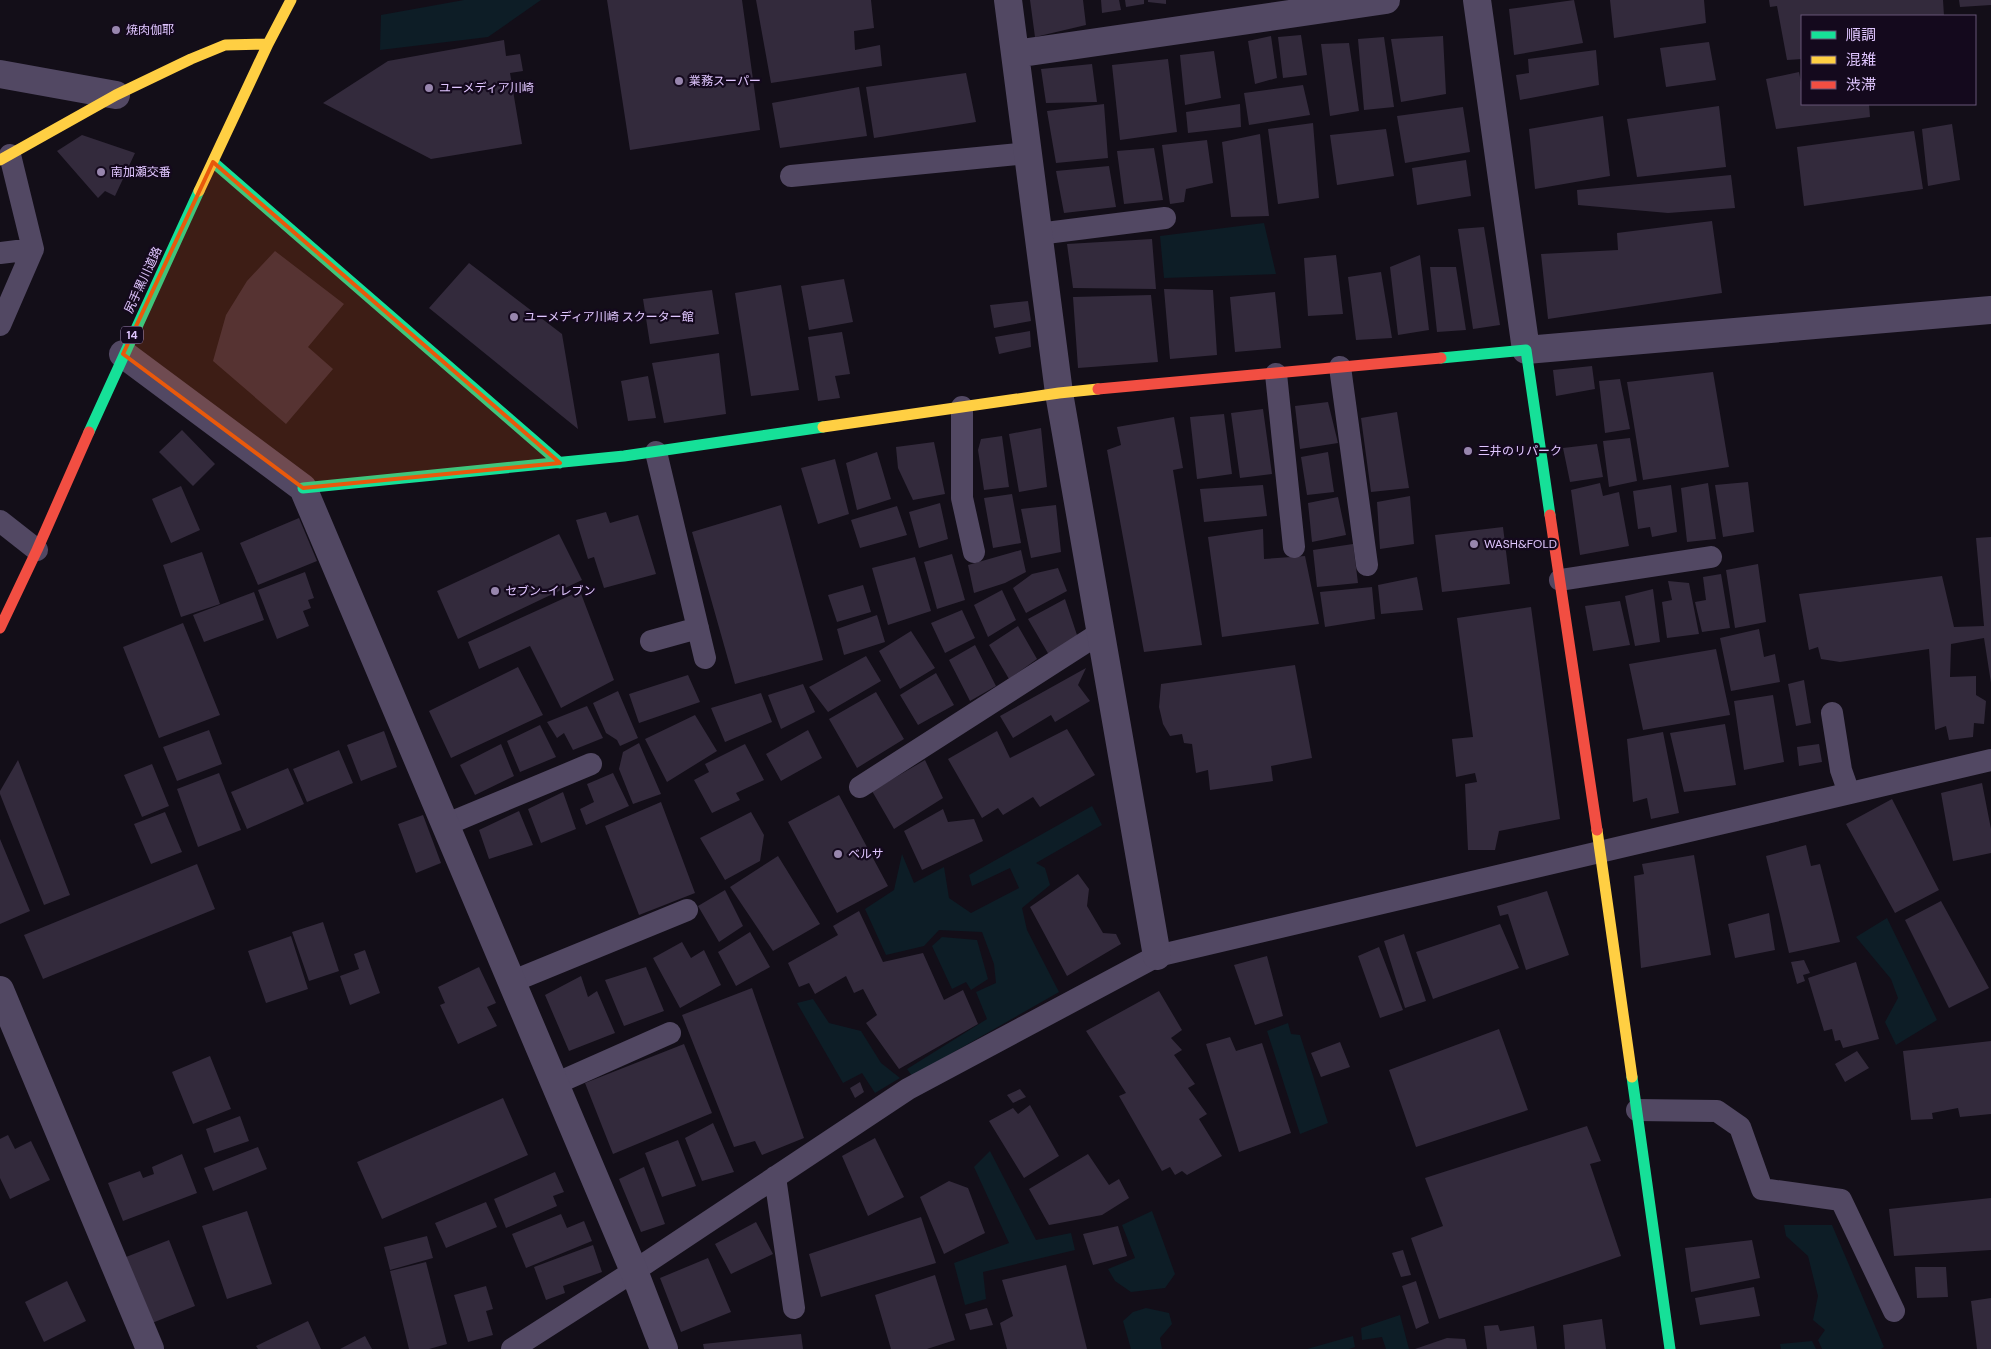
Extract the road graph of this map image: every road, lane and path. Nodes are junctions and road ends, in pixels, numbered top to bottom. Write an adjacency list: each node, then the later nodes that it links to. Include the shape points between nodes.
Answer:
1 (290, 0): 5 (street, 尻手黒川道路 / 14)
2 (1008, 0): 6 (street)
3 (1386, 0): 6 (street)
4 (1477, 0): 19 (street)
5 (268, 44): 8 (street, via 225,45); 11 (street, 尻手黒川道路 / 14)
6 (1015, 54): 9 (street)
7 (0, 74): 8 (street)
8 (116, 95): 10 (street)
9 (1028, 153): 12 (lane); 14 (street)
10 (5, 158): 15 (lane)
11 (213, 162): 20 (street, 尻手黒川道路 / 14); 26 (street)
12 (791, 176)
13 (1165, 218): 14 (lane)
14 (1038, 234): 23 (street)
15 (33, 249): 16 (lane); 18 (lane)
16 (0, 253)
17 (1991, 310): 19 (street)
18 (0, 325)
19 (1526, 350): 21 (street); 34 (street)
20 (123, 354): 27 (street); 30 (street, 尻手黒川道路 / 14)
21 (1340, 367): 22 (street); 33 (lane)
22 (1276, 374): 23 (street); 29 (lane)
23 (1059, 393): 24 (street); 37 (street)
24 (962, 407): 25 (street); 31 (lane, via 962,498)
25 (656, 452): 26 (street); 36 (lane)
26 (560, 463): 27 (street)
27 (303, 488): 45 (street)
28 (0, 521): 30 (lane)
29 (1294, 547)
30 (36, 550): 35 (street, 尻手黒川道路 / 14)
31 (974, 552)
32 (1711, 557): 34 (lane)
33 (1367, 565)
34 (1560, 580): 46 (street)
35 (0, 628)
36 (698, 628): 38 (lane); 39 (lane)
37 (1100, 633): 43 (lane); 48 (street)
38 (651, 641)
39 (705, 658)
40 (1832, 713): 44 (lane)
41 (1991, 760): 44 (lane)
42 (591, 764): 45 (lane)
43 (860, 787)
44 (1848, 793): 46 (lane)
45 (445, 825): 49 (street)
46 (1600, 850): 48 (lane); 53 (street)
47 (688, 910): 49 (lane)
48 (1157, 956): 54 (lane, via 908,1089)
49 (511, 982): 52 (street)
50 (0, 990): 58 (street)
51 (670, 1033): 52 (lane)
52 (555, 1084): 55 (street)
53 (1637, 1110): 57 (lane, via 1717,1111 1740,1127 1762,1189 1841,1200); 61 (street)
54 (775, 1177): 55 (lane); 56 (lane)
55 (634, 1271): 59 (lane); 60 (street)
56 (794, 1308)
57 (1894, 1311)
58 (150, 1349)
59 (512, 1349)
60 (664, 1349)
61 (1670, 1349)

